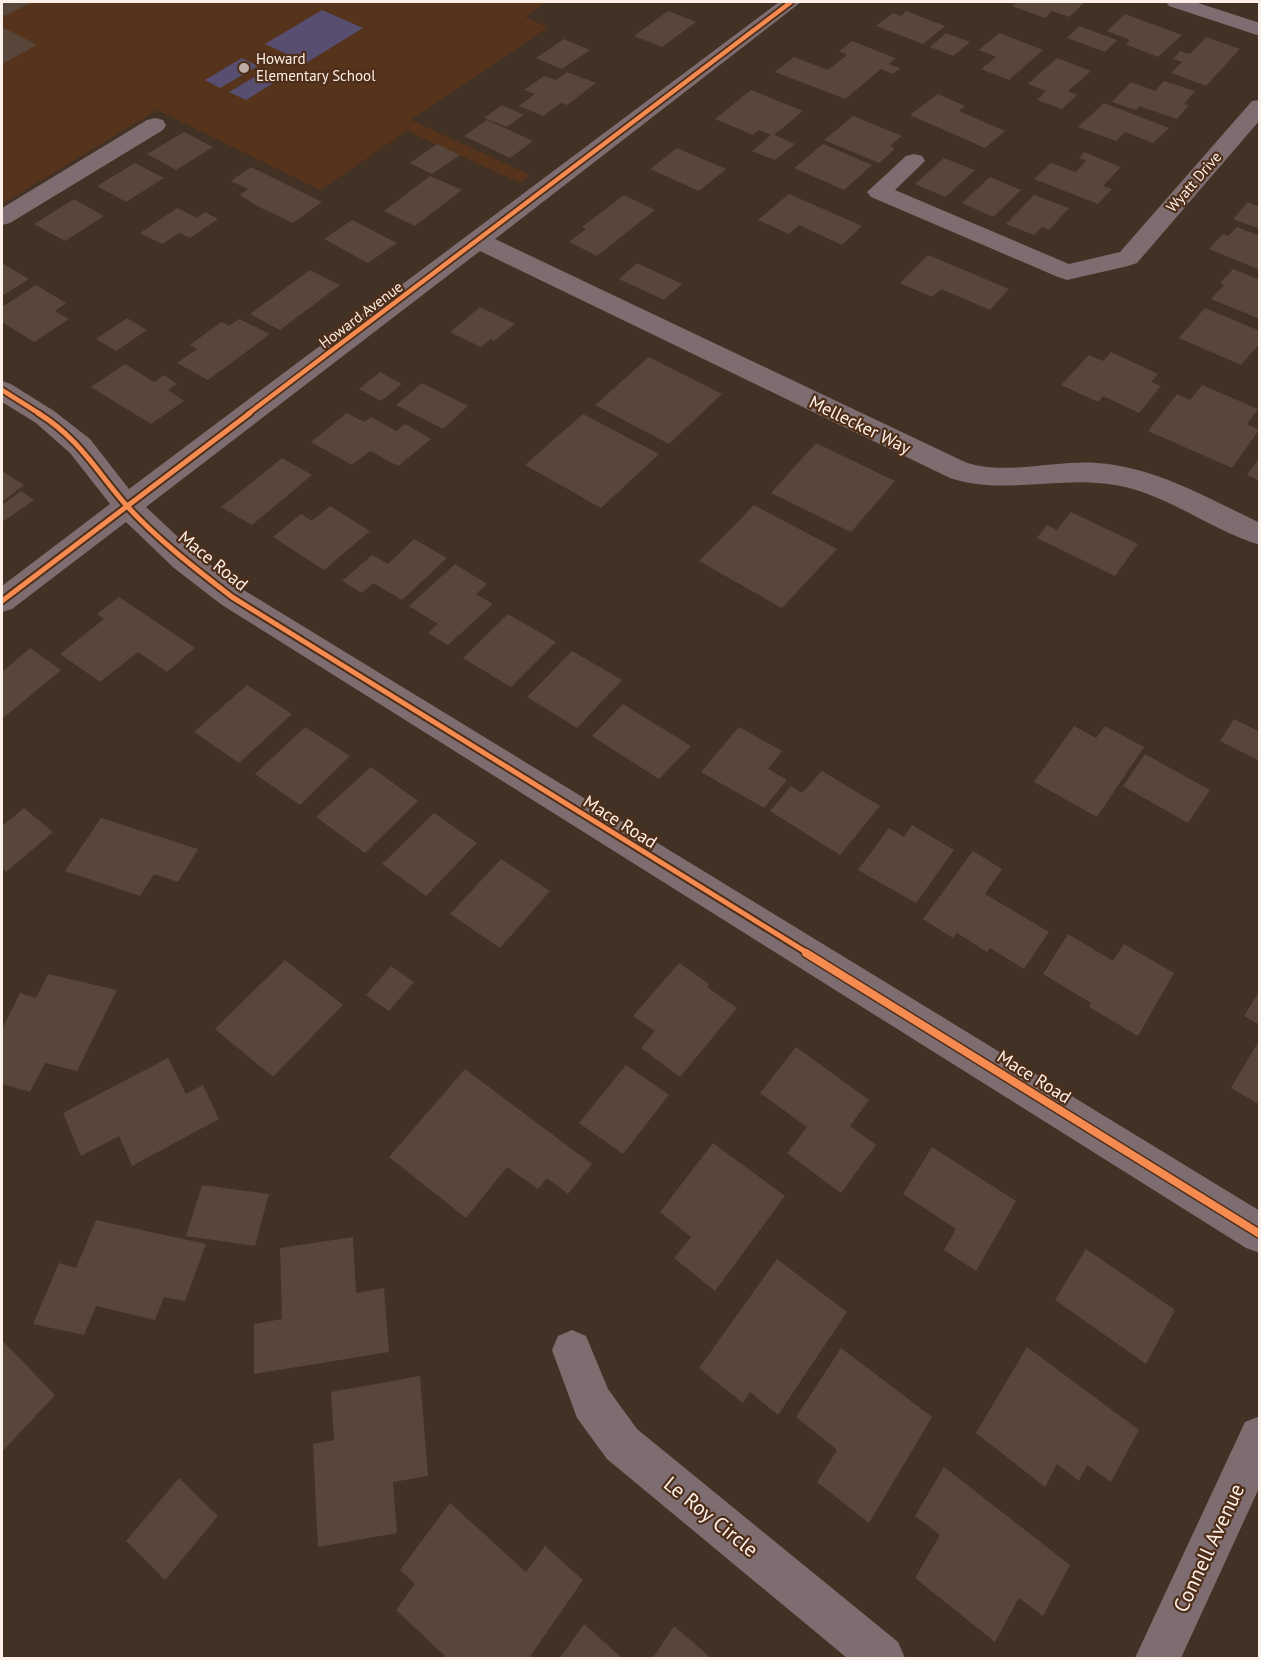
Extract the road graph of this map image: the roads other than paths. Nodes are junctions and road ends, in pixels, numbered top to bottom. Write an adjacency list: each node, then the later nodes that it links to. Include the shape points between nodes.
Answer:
1 (791, 2): 8 (street, Howard Avenue)
2 (1176, 2): 3 (street)
3 (1260, 30)
4 (1260, 106): 6 (street, Wyatt Drive, via 1128,258 1067,272 879,192)
5 (155, 125): 7 (street)
6 (914, 161)
7 (2, 218)
8 (479, 241): 10 (street, Howard Avenue); 11 (street, Mellecker Way, via 936,461 973,475 1117,475 1163,490)
9 (2, 390): 10 (street, Mace Road, via 45,417 80,446)
10 (127, 506): 12 (street, Howard Avenue); 13 (street, Mace Road, via 184,560 284,632)
11 (1260, 535)
12 (2, 601)
13 (1260, 1234)
14 (572, 1350): 16 (street, Le Roy Circle, via 592,1403 622,1444)
15 (1260, 1437): 17 (street, Connell Avenue)
16 (882, 1659)
17 (1158, 1659)

